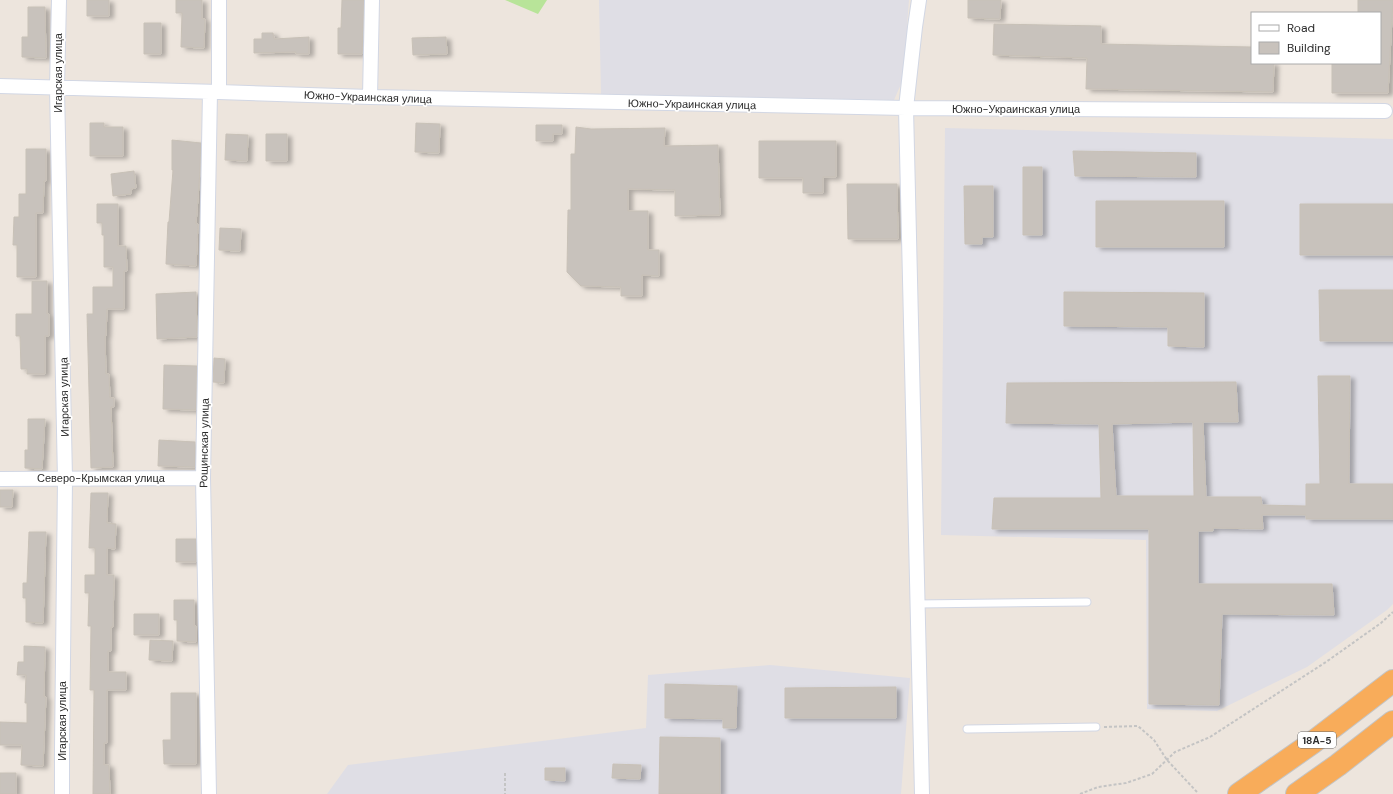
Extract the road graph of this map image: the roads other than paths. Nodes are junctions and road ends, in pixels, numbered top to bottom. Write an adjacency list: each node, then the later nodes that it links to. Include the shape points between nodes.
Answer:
1 (59, 0): 6 (street, Игарская улица)
2 (219, 0): 7 (street, Рощинская улица)
3 (372, 0): 8 (street)
4 (919, 0): 9 (street)
5 (0, 86): 6 (street, Южно-Украинская улица)
6 (57, 88): 7 (street, Южно-Украинская улица); 13 (street, Игарская улица)
7 (214, 92): 8 (street, Южно-Украинская улица); 11 (street, Рощинская улица)
8 (370, 97): 9 (street, Южно-Украинская улица)
9 (906, 108): 10 (street, Южно-Украинская улица); 15 (street)
10 (1385, 111)
11 (203, 478): 13 (street, Северо-Крымская улица); 21 (street, Рощинская улица)
12 (0, 479): 13 (street, Северо-Крымская улица)
13 (65, 479): 20 (street, Игарская улица)
14 (1087, 602): 15 (lane)
15 (917, 604): 22 (street)
16 (1393, 682): 23 (highway, 18А-5)
17 (1393, 722): 24 (highway, 18А-5)
18 (1096, 727): 19 (lane)
19 (967, 729)
20 (62, 794)
21 (209, 794)
22 (922, 794)
23 (1239, 794)
24 (1297, 794)

